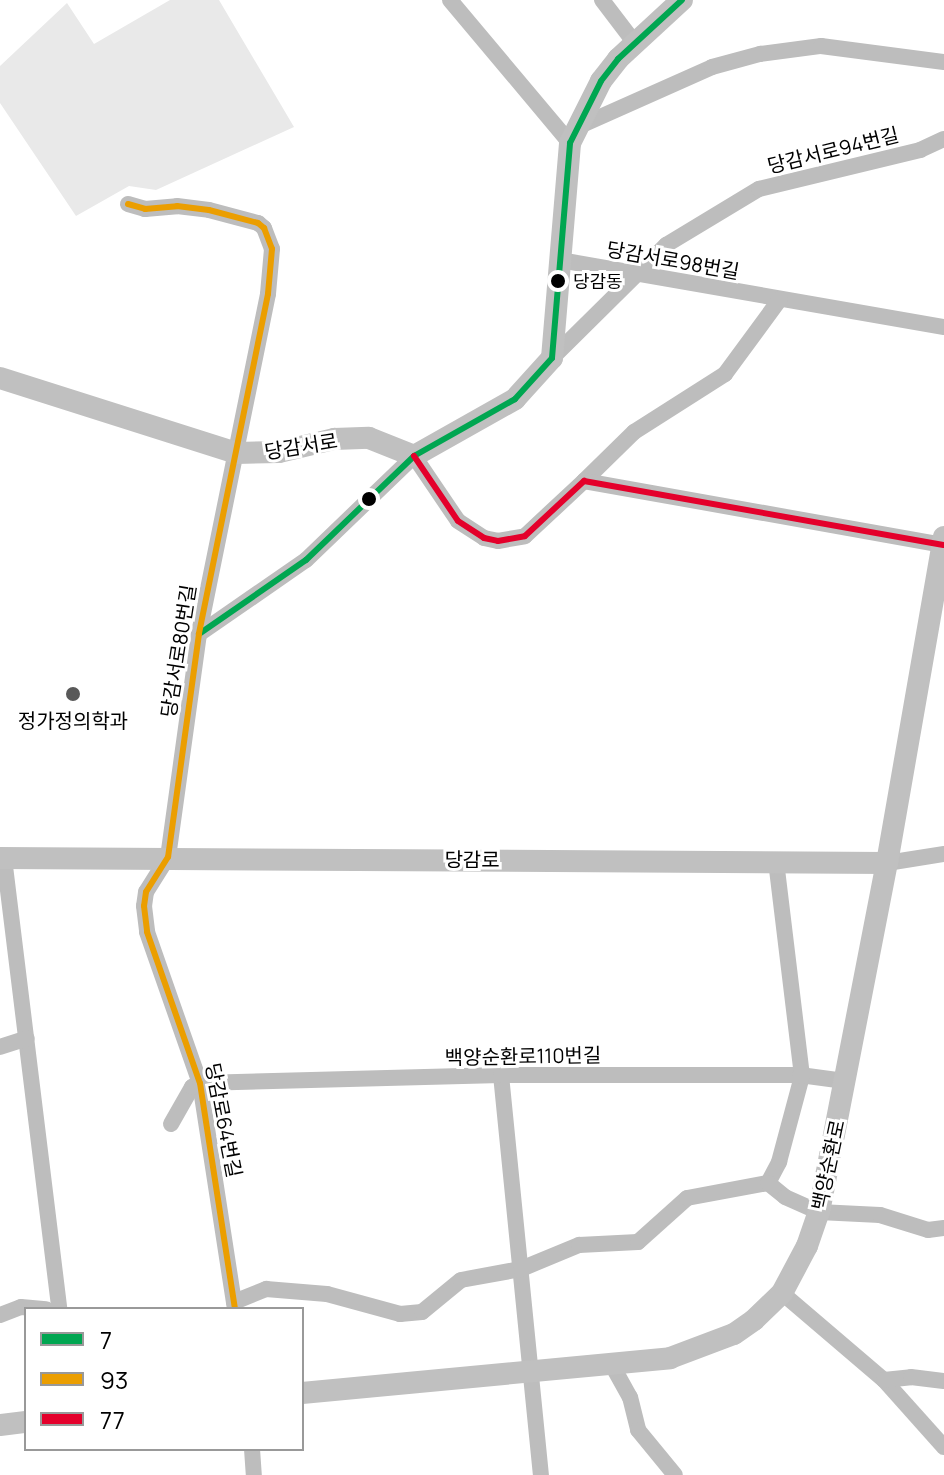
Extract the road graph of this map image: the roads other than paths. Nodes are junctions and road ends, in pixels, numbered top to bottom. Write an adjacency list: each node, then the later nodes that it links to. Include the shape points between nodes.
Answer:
1 (451, 0): 6 (street)
2 (602, 0): 4 (street)
3 (682, 0): 4 (main road)
4 (634, 42): 6 (main road, via 601,81)
5 (944, 62): 6 (street, via 821,46 760,54 712,67)
6 (576, 134): 9 (main road)
7 (944, 139): 10 (street, 당감서로94번길, via 920,150 759,189 666,245)
8 (128, 204): 15 (street, 당감서로, via 223,213 258,223 269,237 268,294)
9 (560, 260): 10 (street, 당감서로98번길); 13 (main road)
10 (636, 274): 11 (street, 당감서로98번길); 13 (street, 당감서로94번길)
11 (780, 299): 12 (street, 당감서로98번길); 17 (street, via 725,374 634,432)
12 (944, 327)
13 (552, 358): 16 (main road, via 515,399)
14 (0, 378): 15 (main road, 당감서로)
15 (236, 453): 16 (main road, 당감서로, via 369,438); 19 (street, 당감서로80번길)
16 (414, 456): 17 (street, via 458,521 498,541 525,536); 19 (street, via 306,560)
17 (584, 481): 18 (street)
18 (943, 541): 24 (main road, 백양순환로)
19 (199, 634): 21 (street, 당감서로80번길)
20 (944, 854): 24 (street, 당감로)
21 (168, 857): 22 (main road, 당감로); 23 (main road, 당감로); 30 (street, 당감로64번길, via 146,892 144,919)
22 (2, 858): 25 (street)
23 (776, 862): 24 (main road, 당감로); 28 (street)
24 (887, 863): 29 (main road, 백양순환로)
25 (27, 1038): 26 (street); 39 (street)
26 (0, 1047)
27 (501, 1075): 28 (street, 백양순환로110번길); 30 (street, 백양순환로110번길); 35 (street)
28 (802, 1076): 29 (street, 백양순환로110번길); 32 (street, via 779,1162)
29 (845, 1081): 33 (main road, 백양순환로)
30 (200, 1083): 31 (street, via 192,1087); 37 (street, 당감로64번길)
31 (171, 1124)
32 (768, 1183): 33 (street); 35 (street, via 687,1198 638,1242 579,1245)
33 (819, 1212): 34 (street, via 880,1215 928,1230); 36 (main road, 백양순환로, via 799,1266)
34 (944, 1228)
35 (521, 1269): 37 (street, via 461,1280 422,1312 400,1314 327,1294 266,1289); 42 (street)
36 (782, 1293): 41 (main road, 백양순환로, via 754,1320 709,1346 670,1358); 43 (street)
37 (235, 1306)
38 (24, 1307): 40 (street)
39 (59, 1307)
40 (0, 1315)
41 (612, 1365): 42 (main road, 백양순환로); 52 (street, via 630,1397 638,1430)
42 (529, 1373): 45 (main road, 백양순환로); 51 (street)
43 (884, 1380): 44 (street); 48 (street)
44 (944, 1381)
45 (304, 1393)
46 (24, 1422): 47 (main road)
47 (0, 1425)
48 (944, 1447)
49 (252, 1451): 50 (street)
50 (254, 1475)
51 (541, 1475)
52 (675, 1475)

